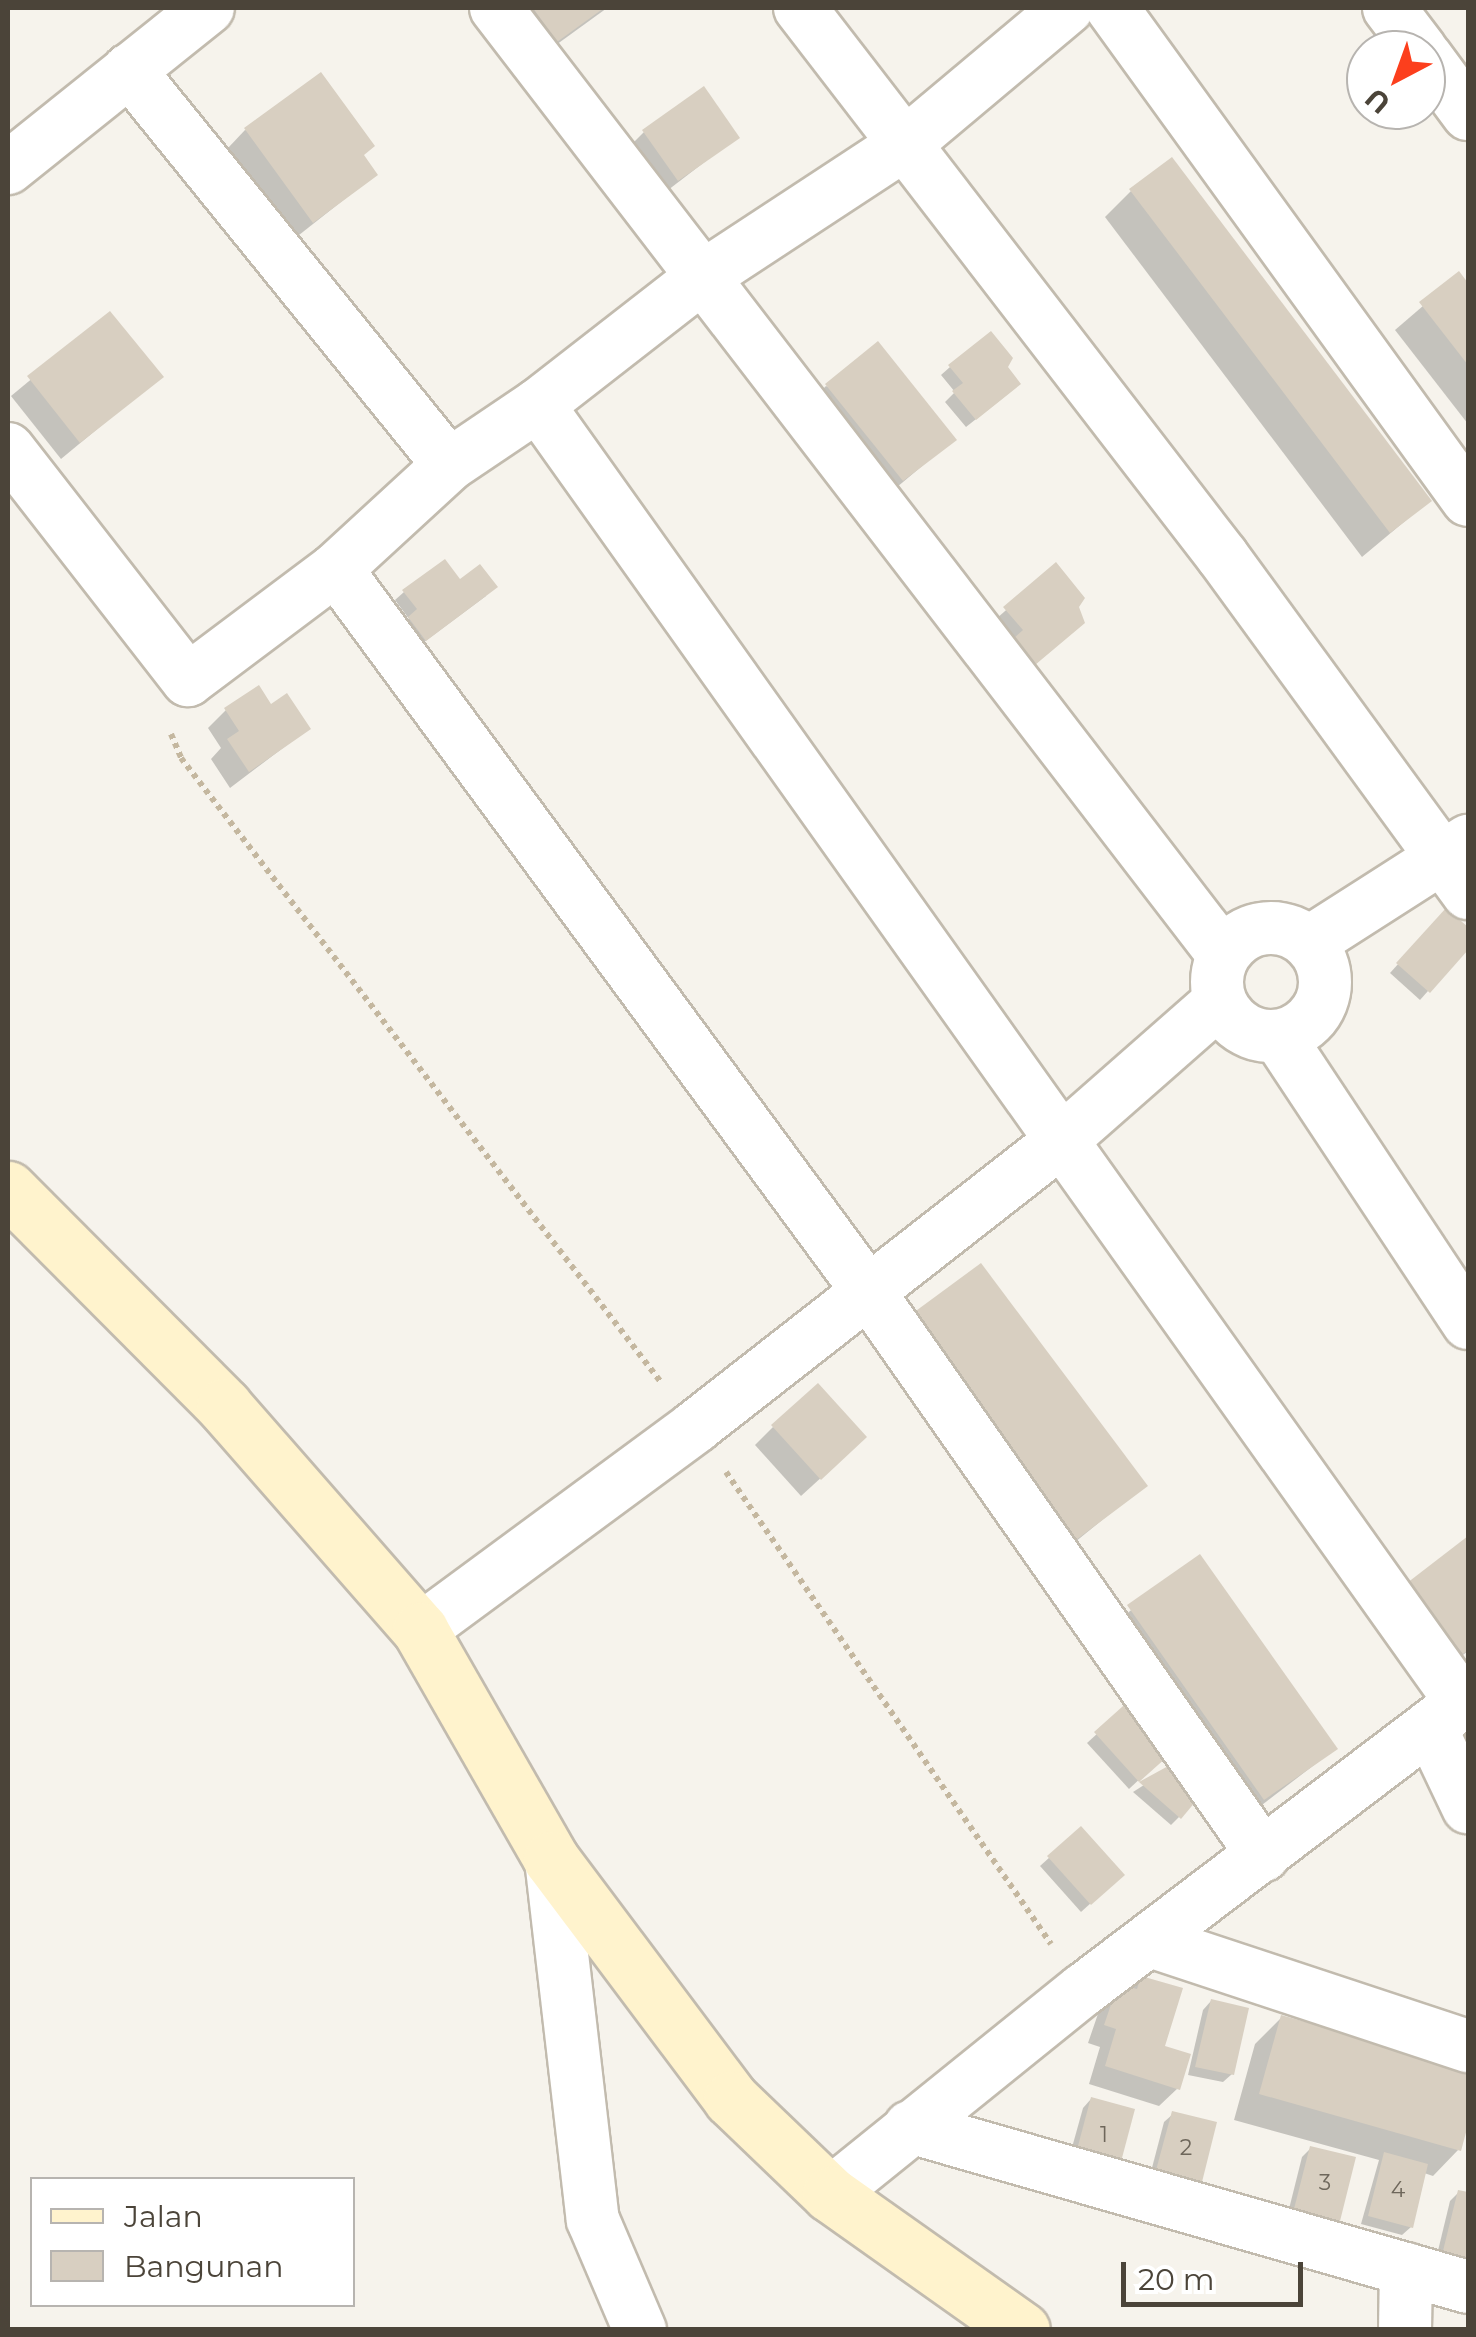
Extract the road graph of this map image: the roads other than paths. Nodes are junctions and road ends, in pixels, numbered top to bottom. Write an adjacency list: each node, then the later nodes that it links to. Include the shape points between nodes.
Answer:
1 (208, 8): 8 (street)
2 (496, 8): 13 (street)
3 (800, 8): 11 (street)
4 (1068, 8): 11 (street)
5 (1112, 8): 17 (street)
6 (1388, 8): 7 (street)
7 (1405, 30)
8 (129, 70): 12 (street); 16 (street)
9 (1446, 84): 10 (street)
10 (1468, 114)
11 (905, 144): 13 (street); 19 (street)
12 (8, 168)
13 (704, 276): 14 (street); 21 (street)
14 (538, 406): 16 (street); 23 (street)
15 (8, 449): 18 (street, via 188,680)
16 (448, 466): 18 (street)
17 (1468, 500)
18 (336, 568): 25 (street)
19 (1460, 864): 20 (street)
20 (1310, 942): 21 (street, via 1288,930 1240,936); 22 (street, via 1323,963 1326,988 1319,1010)
21 (1221, 978): 22 (street, via 1254,1035); 23 (street)
22 (1279, 1038): 26 (street)
23 (1064, 1139): 25 (street); 28 (street)
24 (8, 1188): 27 (main road, via 224,1406)
25 (868, 1291): 27 (street); 30 (street)
26 (1468, 1323)
27 (420, 1630): 31 (main road)
28 (1454, 1710): 29 (street); 30 (street)
29 (1468, 1806)
30 (1263, 1855): 32 (street)
31 (551, 1860): 35 (main road, via 731,2099); 38 (street, via 593,2220)
32 (1150, 1940): 33 (street); 34 (street)
33 (1468, 2046)
34 (910, 2127): 35 (street); 36 (street)
35 (830, 2194): 39 (main road)
36 (1406, 2268): 37 (street); 40 (street)
37 (1468, 2286)
38 (640, 2330)
39 (1022, 2330)
40 (1405, 2330)

